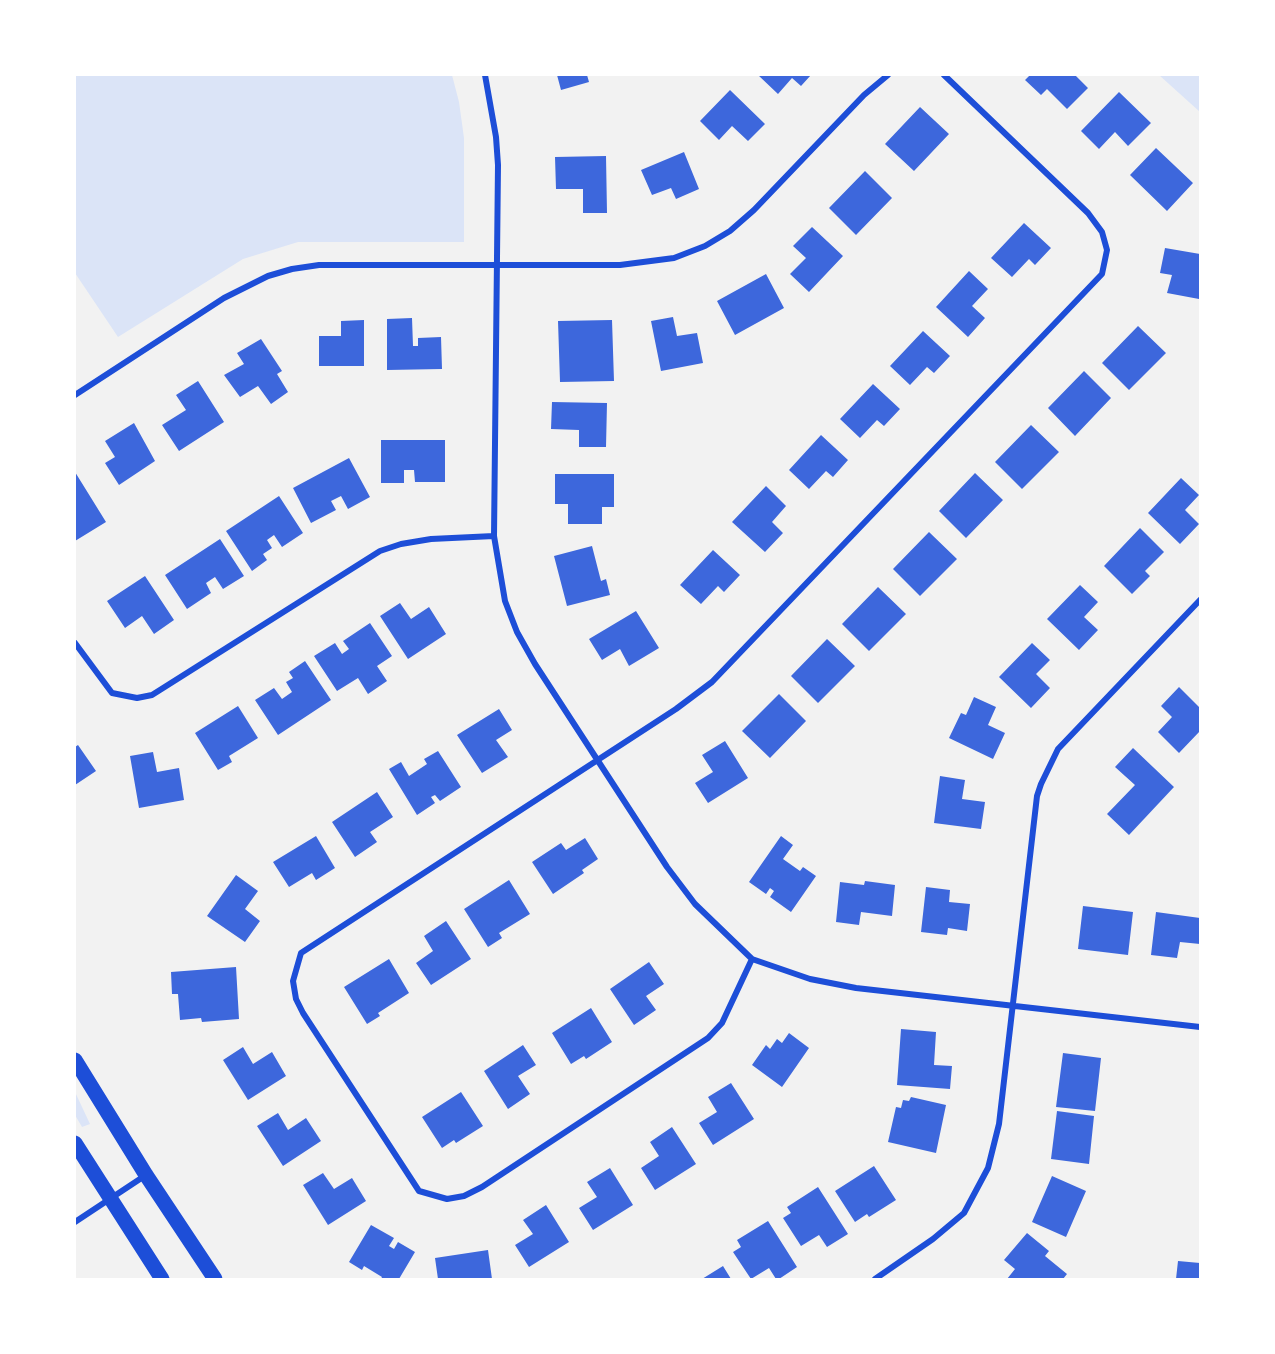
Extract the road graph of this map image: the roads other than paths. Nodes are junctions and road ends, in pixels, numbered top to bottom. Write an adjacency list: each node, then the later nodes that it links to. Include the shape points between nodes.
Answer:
1 (485, 75): 4 (street, via 496,137)
2 (888, 75): 4 (street, via 754,210 705,246 645,264)
3 (944, 75): 9 (street, via 1088,213 1102,231 1107,250 1102,274 734,661 676,709)
4 (497, 265): 5 (street, via 319,266 268,276 224,298); 6 (street)
5 (75, 395)
6 (494, 536): 8 (street, via 421,541 380,551 152,695 137,698 112,693); 9 (street, via 505,601 517,632)
7 (1200, 600): 11 (street, via 1059,749 1041,784)
8 (75, 643)
9 (597, 760): 10 (street, via 694,904); 10 (street, via 301,953 293,981 296,999 419,1191 447,1199 464,1196 673,1063 722,1023)
10 (752, 959): 11 (street, via 828,983)
11 (1012, 1005): 12 (street); 20 (street, via 995,1144 983,1179 963,1213 920,1250)
12 (1200, 1027)
13 (75, 1060): 15 (main road)
14 (75, 1143): 16 (main road)
15 (146, 1175): 16 (street); 19 (main road)
16 (111, 1200): 17 (street); 18 (main road)
17 (75, 1222)
18 (162, 1279)
19 (215, 1279)
20 (875, 1279)

